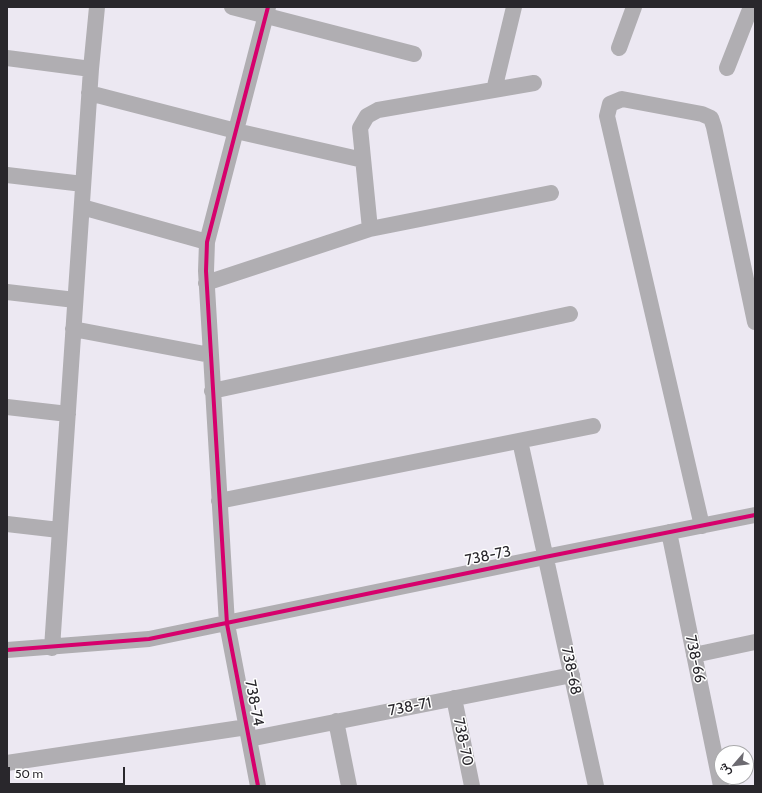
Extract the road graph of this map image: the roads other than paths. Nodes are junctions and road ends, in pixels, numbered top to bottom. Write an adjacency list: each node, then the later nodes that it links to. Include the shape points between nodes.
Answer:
1 (97, 7): 11 (street)
2 (232, 7): 6 (street)
3 (514, 7): 13 (street)
4 (634, 7): 7 (street)
5 (750, 7): 10 (street)
6 (267, 11): 8 (street); 15 (street, 738-74)
7 (619, 48)
8 (414, 54)
9 (7, 58): 11 (street)
10 (727, 68)
11 (91, 69): 14 (street)
12 (534, 83): 13 (street)
13 (494, 90): 16 (street, via 378,110 367,116 360,128)
14 (89, 92): 15 (street); 18 (street)
15 (236, 131): 16 (street); 22 (street, 738-74)
16 (363, 160): 21 (street)
17 (7, 174): 18 (street)
18 (83, 184): 20 (street)
19 (551, 193): 21 (street)
20 (82, 208): 22 (street); 25 (street)
21 (370, 229): 23 (street)
22 (207, 242): 23 (street, 738-74)
23 (206, 282): 29 (street, 738-74)
24 (7, 292): 25 (street)
25 (75, 300): 28 (street)
26 (570, 314): 30 (street)
27 (755, 322): 38 (street, via 711,118 702,114 622,99 610,104 607,116)
28 (73, 329): 29 (street); 32 (street)
29 (210, 355): 30 (street, 738-74)
30 (212, 391): 35 (street, 738-74)
31 (7, 407): 32 (street)
32 (68, 414): 39 (street)
33 (594, 426): 34 (street)
34 (520, 440): 35 (street); 41 (street, 738-68)
35 (219, 501): 42 (street, 738-74)
36 (755, 515): 38 (street, 738-73)
37 (7, 524): 39 (street)
38 (702, 526): 40 (street, 738-73)
39 (59, 530): 44 (street)
40 (669, 532): 41 (street, 738-73); 46 (street, 738-66)
41 (545, 556): 42 (street, 738-73); 47 (street, 738-68)
42 (227, 624): 44 (street, 738-73, via 149,639); 50 (street, 738-74)
43 (755, 642): 46 (street)
44 (52, 648): 45 (street, 738-73)
45 (7, 650)
46 (694, 655): 56 (street, 738-66)
47 (572, 675): 48 (street, 738-71); 55 (street, 738-68)
48 (454, 698): 49 (street, 738-71); 54 (street, 738-70)
49 (336, 721): 50 (street, 738-71); 53 (street)
50 (248, 733): 51 (street, 738-71); 52 (street, 738-74)
51 (7, 763)
52 (258, 786)
53 (349, 786)
54 (472, 786)
55 (596, 786)
56 (721, 786)

